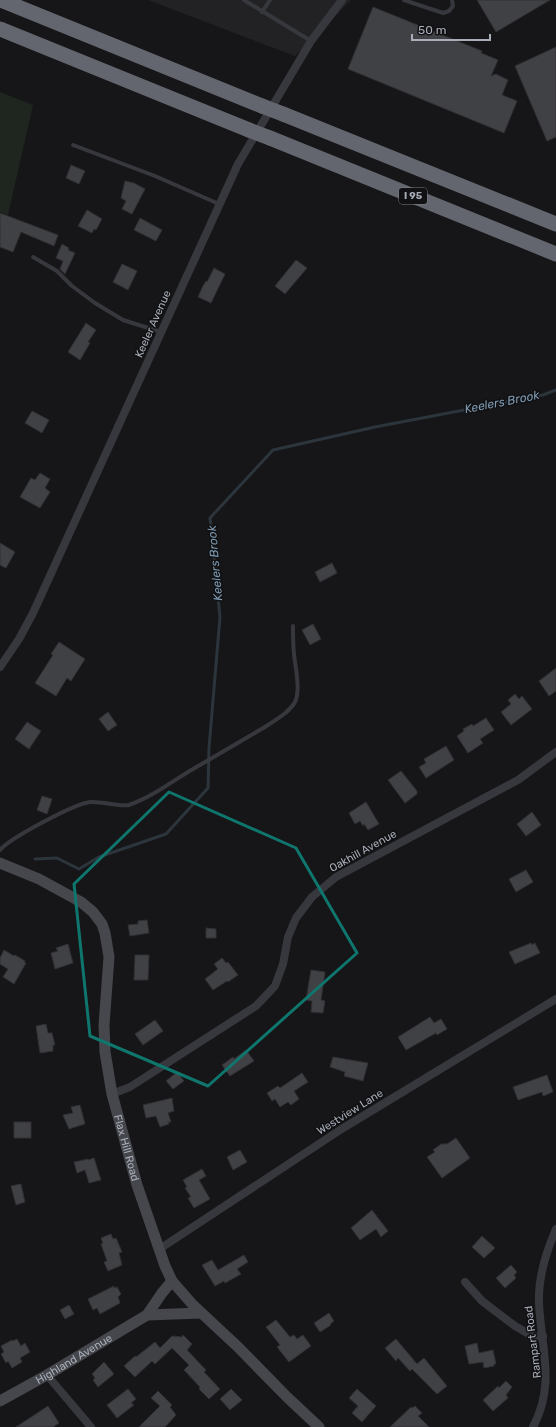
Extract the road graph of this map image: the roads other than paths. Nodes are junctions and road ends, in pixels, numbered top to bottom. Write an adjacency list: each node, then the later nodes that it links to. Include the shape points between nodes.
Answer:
1 (1, 0): 12 (highway, I 95, bridge)
2 (244, 0): 7 (lane)
3 (270, 0): 7 (lane)
4 (342, 0): 9 (street, Keeler Avenue)
5 (404, 0): 6 (lane, via 443,13 453,6)
6 (452, 0)
7 (262, 12): 9 (lane)
8 (0, 29): 13 (highway, I 95, bridge)
9 (311, 41): 11 (street, Keeler Avenue, via 238,164)
10 (73, 145): 11 (lane)
11 (219, 204): 15 (street, Keeler Avenue)
12 (556, 224)
13 (556, 254)
14 (32, 257): 15 (lane, via 57,271 72,286 123,320)
15 (161, 332): 17 (street, Keeler Avenue, via 33,613)
16 (293, 626): 19 (lane, via 298,690 295,701 275,720 151,796 127,806 99,801 88,802 61,813 19,836)
17 (0, 667)
18 (556, 752): 22 (street, Oakhill Avenue, via 518,780 336,877 312,897 296,918 288,937 283,964 275,986 256,1006 130,1087)
19 (0, 850)
20 (0, 863): 22 (main road, Flax Hill Road, via 81,902 102,924 106,933 109,957 104,1025 105,1052)
21 (556, 999): 24 (street, Westview Lane, via 340,1130)
22 (112, 1094): 24 (main road, Flax Hill Road, via 136,1186)
23 (556, 1229): 29 (street, Rampart Road, via 545,1259 539,1290)
24 (158, 1250): 25 (main road, Flax Hill Road)
25 (172, 1281): 27 (main road, Flax Hill Road); 28 (main road, Highland Avenue)
26 (466, 1282): 29 (street, via 482,1301 515,1326 534,1337)
27 (201, 1313): 28 (main road, Highland Avenue); 33 (main road, Flax Hill Road)
28 (146, 1315): 30 (main road, Highland Avenue)
29 (543, 1336): 34 (street, Rampart Road, via 549,1367 548,1388 542,1410)
30 (47, 1375): 31 (main road, Highland Avenue); 32 (street)
31 (0, 1401)
32 (90, 1427)
33 (319, 1427)
34 (532, 1427)

